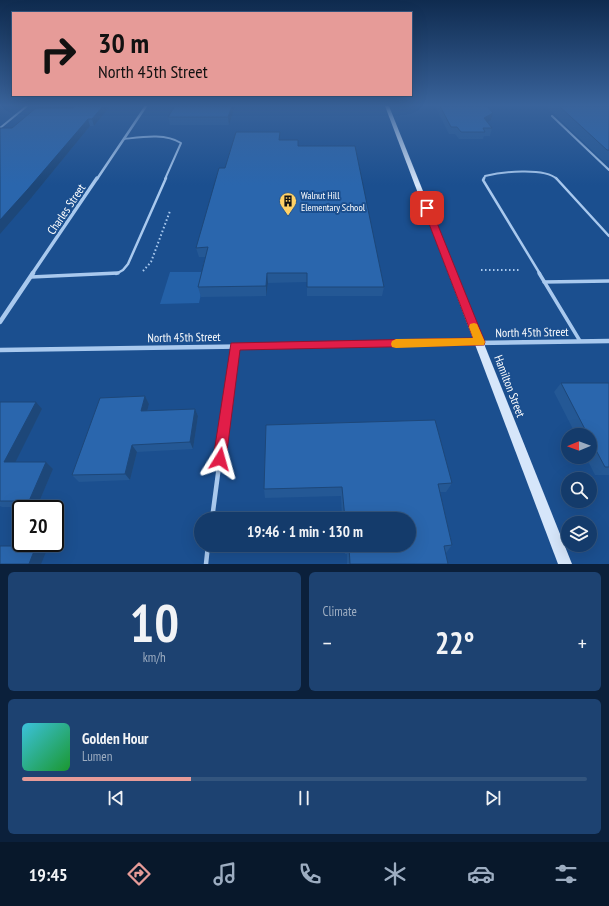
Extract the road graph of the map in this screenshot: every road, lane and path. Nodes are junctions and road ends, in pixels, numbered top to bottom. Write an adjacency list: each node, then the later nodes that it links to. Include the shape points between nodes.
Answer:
1 (128, 132): 4 (street, Charles Street)
2 (397, 132): 15 (main road, Hamilton Street)
3 (569, 132): 5 (lane)
4 (124, 139): 9 (street, Charles Street); 9 (lane, via 172,138 181,142 128,264 116,274)
5 (609, 170)
6 (609, 236): 11 (lane, via 553,175 542,172 497,173 485,176 484,183)
7 (481, 270): 8 (path)
8 (526, 270)
9 (31, 277): 12 (street, Charles Street)
10 (609, 281): 11 (lane)
11 (544, 282): 13 (lane)
12 (0, 322)
13 (580, 341): 14 (street, North 45th Street); 15 (street, North 45th Street)
14 (609, 341)
15 (480, 342): 16 (street, North 45th Street); 21 (main road, Hamilton Street)
16 (235, 346): 17 (street, North 45th Street); 18 (lane)
17 (0, 350)
18 (213, 512)
19 (207, 552): 20 (lane)
20 (206, 564)
21 (565, 564)

